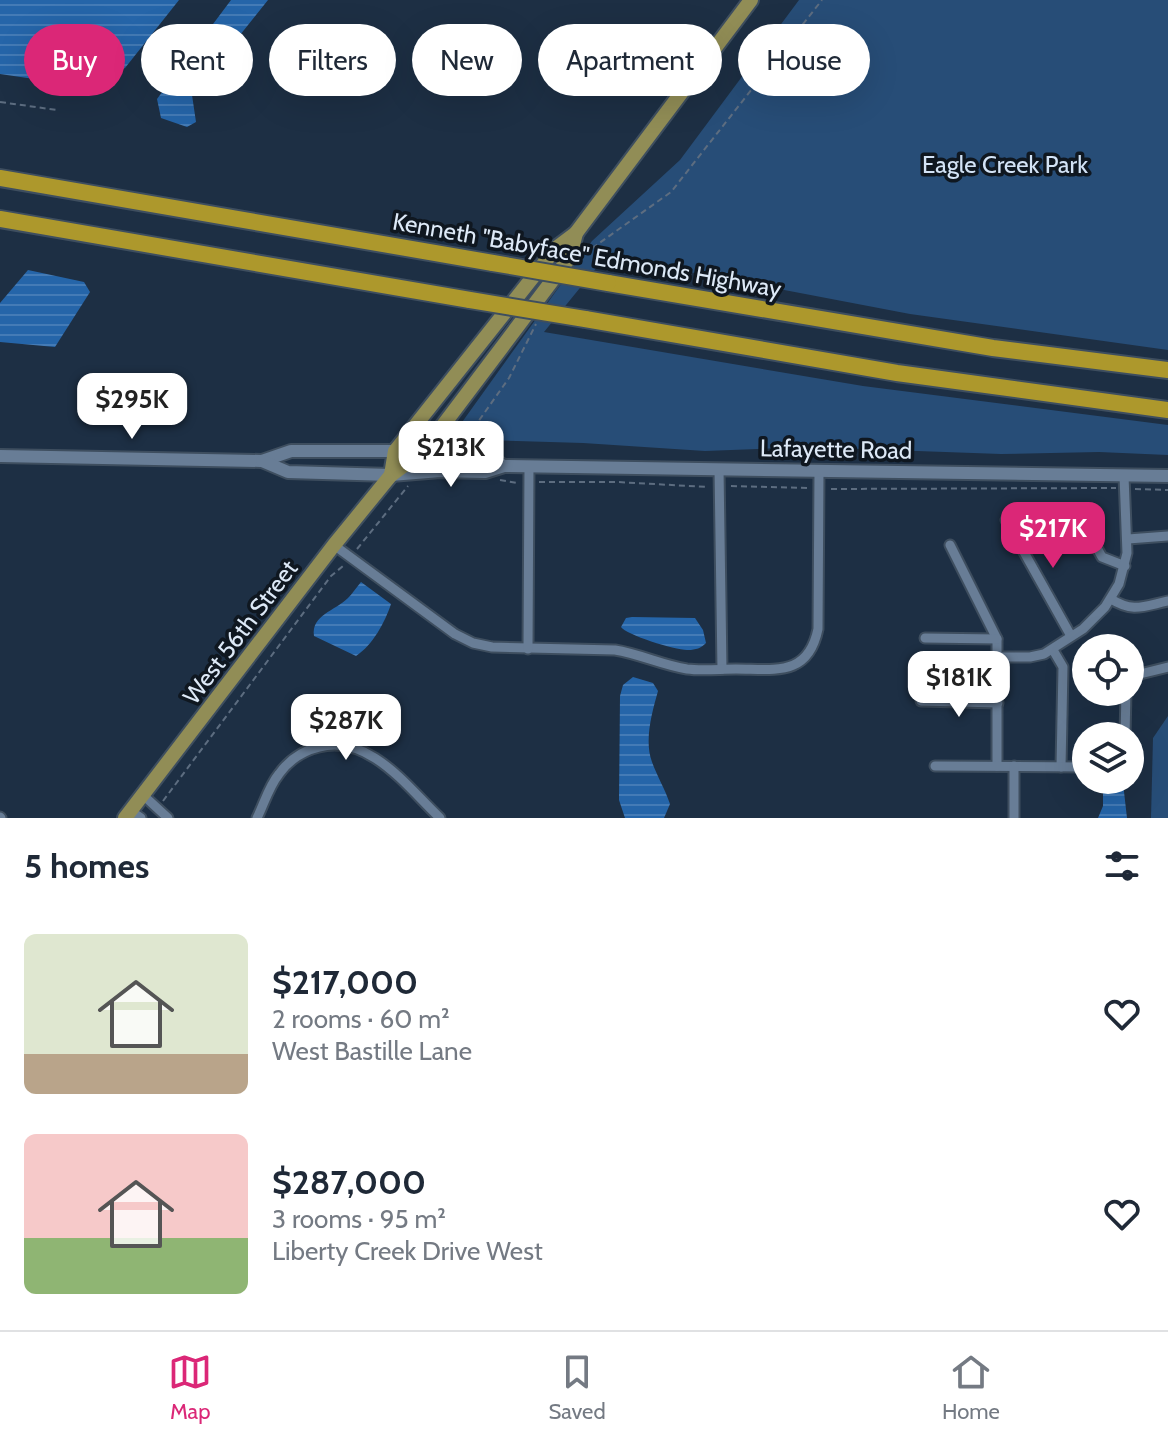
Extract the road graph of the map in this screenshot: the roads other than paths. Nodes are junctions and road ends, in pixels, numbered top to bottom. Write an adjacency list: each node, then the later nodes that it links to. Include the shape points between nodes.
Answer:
1 (751, 0): 4 (main road, West 56th Street)
2 (0, 178): 5 (highway, Kenneth "Babyface" Edmonds Highway, bridge, via 993,348)
3 (0, 219): 6 (highway, bridge, via 897,373)
4 (576, 233): 7 (main road, West 56th Street, via 556,248); 8 (main road, West 56th Street, via 570,257)
5 (1168, 370)
6 (1168, 410)
7 (395, 451): 8 (main road, Lafayette Road); 10 (main road, Lafayette Road, via 291,451); 15 (main road, West 56th Street)
8 (421, 453): 11 (main road, Lafayette Road, via 486,455); 15 (main road, West 56th Street)
9 (0, 456): 10 (main road, Lafayette Road)
10 (262, 461): 15 (main road, Lafayette Road, via 288,472)
11 (504, 466): 12 (main road, Lafayette Road); 15 (main road, Lafayette Road, via 485,472)
12 (529, 466): 13 (main road, Lafayette Road); 30 (street)
13 (719, 469): 14 (main road, Lafayette Road); 34 (street)
14 (819, 471): 16 (main road, Lafayette Road); 34 (street, via 820,611 811,650 786,669)
15 (391, 475): 22 (main road, West 56th Street)
16 (1124, 476): 17 (main road, Lafayette Road); 21 (street)
17 (1168, 476)
18 (1006, 520): 27 (street)
19 (1087, 530): 24 (street, via 1103,559)
20 (1168, 536): 21 (street)
21 (1128, 539): 24 (street)
22 (334, 545): 30 (street, via 459,636 492,647); 43 (main road, West 56th Street)
23 (950, 545): 29 (street)
24 (1125, 566): 25 (street)
25 (1111, 599): 26 (street, via 1134,609); 27 (street, via 1089,625)
26 (1168, 601)
27 (1071, 636): 31 (street)
28 (925, 638): 29 (street)
29 (997, 639): 32 (street)
30 (528, 649): 34 (street, via 615,650 686,669)
31 (1053, 650): 32 (street); 41 (street, via 1063,667)
32 (998, 657): 37 (street)
33 (1168, 667): 35 (street)
34 (722, 669)
35 (1144, 673)
36 (921, 701): 37 (street)
37 (998, 703): 39 (street)
38 (935, 766): 39 (street)
39 (997, 766): 40 (street)
40 (1014, 766): 41 (street); 48 (street)
41 (1061, 767): 42 (street)
42 (1072, 767)
43 (143, 795): 44 (main road, West 56th Street); 46 (street)
44 (133, 816)
45 (433, 816): 47 (street, via 372,755 335,744 289,761)
46 (168, 818)
47 (257, 818)
48 (1014, 818)

